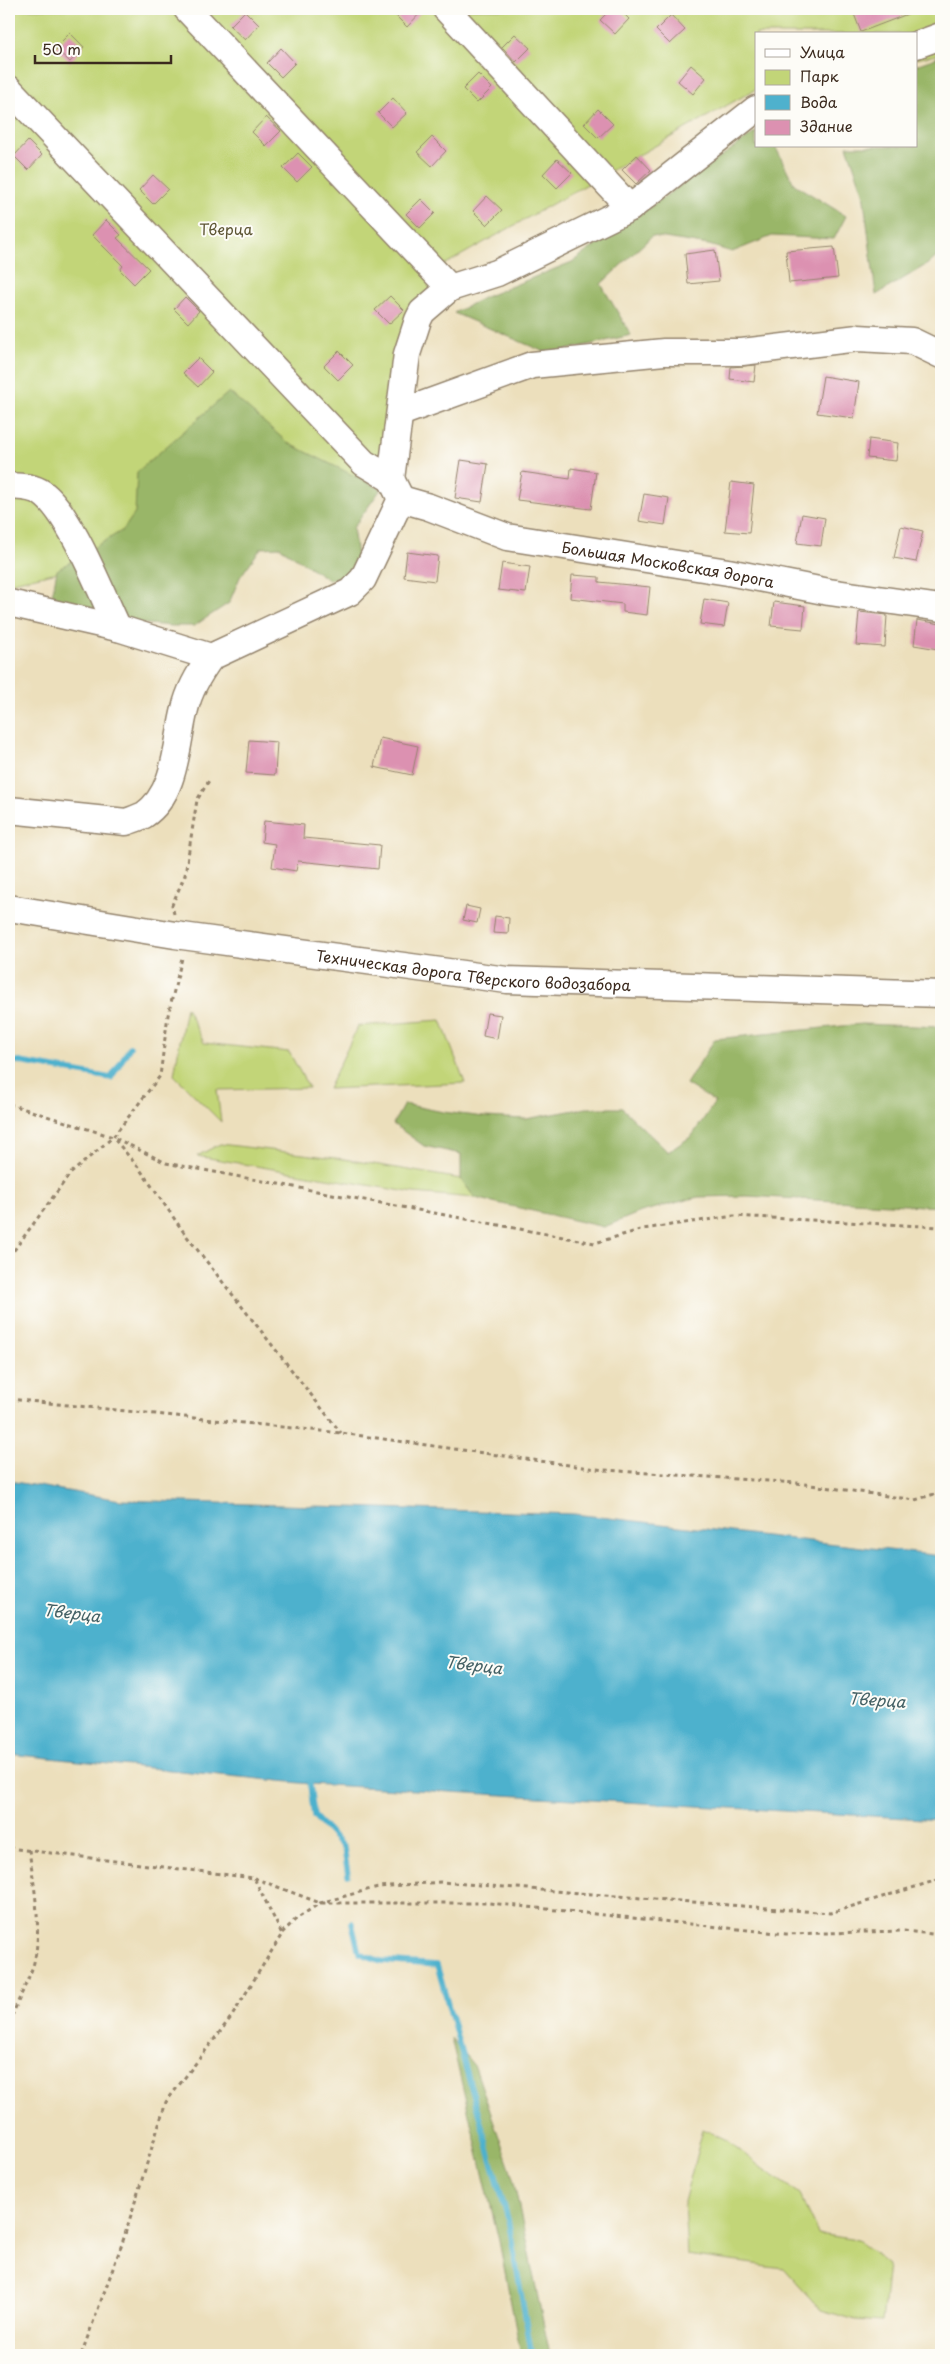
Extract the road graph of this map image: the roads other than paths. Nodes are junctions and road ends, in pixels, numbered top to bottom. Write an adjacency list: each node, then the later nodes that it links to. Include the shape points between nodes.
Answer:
1 (186, 9): 8 (street)
2 (446, 9): 7 (street)
3 (941, 36): 4 (street)
4 (918, 44)
5 (9, 88): 12 (street, Большая Московская дорога, via 364,463)
6 (755, 110): 7 (street)
7 (630, 208): 8 (street, via 497,273)
8 (450, 288): 10 (street, via 422,312 418,320 407,354)
9 (941, 355): 10 (street, via 912,341 858,338 742,352 664,352 532,365)
10 (400, 412): 12 (street)
11 (9, 486): 15 (street, via 30,487 42,493 67,521)
12 (396, 489): 14 (street, Большая Московская дорога, via 429,507 507,537); 16 (street, via 364,579 350,592)
13 (9, 603): 15 (street)
14 (941, 608)
15 (118, 628): 16 (street)
16 (211, 657): 17 (street, via 185,706 169,782 154,806 143,815 126,822)
17 (9, 810)
18 (9, 908): 19 (street, Техническая дорога Тверского водозабора, via 183,936 507,980)
19 (941, 994)

